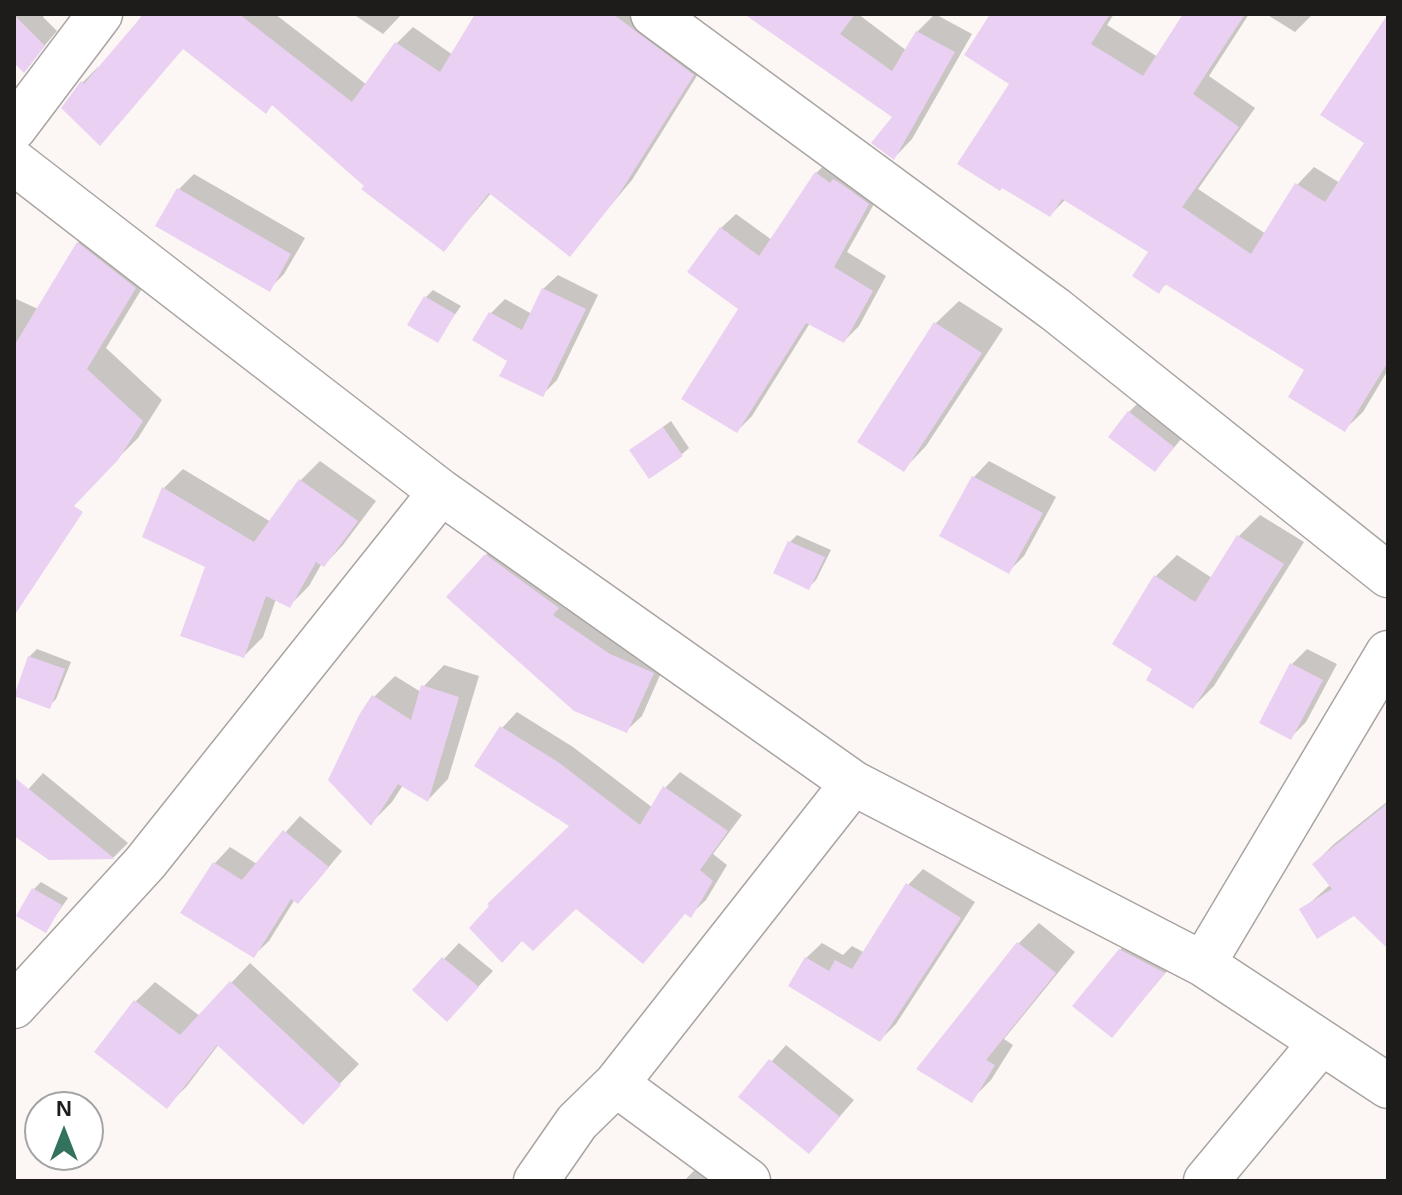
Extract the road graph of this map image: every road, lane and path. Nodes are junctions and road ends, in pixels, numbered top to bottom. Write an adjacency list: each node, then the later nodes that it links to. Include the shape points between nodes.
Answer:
1 (100, 14): 3 (street)
2 (653, 14): 6 (street, via 1056,310)
3 (14, 128)
4 (14, 162): 5 (street)
5 (441, 492): 8 (street); 10 (street, via 145,863)
6 (1388, 575)
7 (1388, 653): 9 (street)
8 (853, 783): 9 (street); 12 (street)
9 (1203, 964): 11 (street)
10 (14, 1006)
11 (1320, 1044): 13 (street); 16 (street)
12 (616, 1084): 14 (street, via 577,1122); 15 (street)
13 (1388, 1086)
14 (536, 1181)
15 (748, 1181)
16 (1206, 1181)

